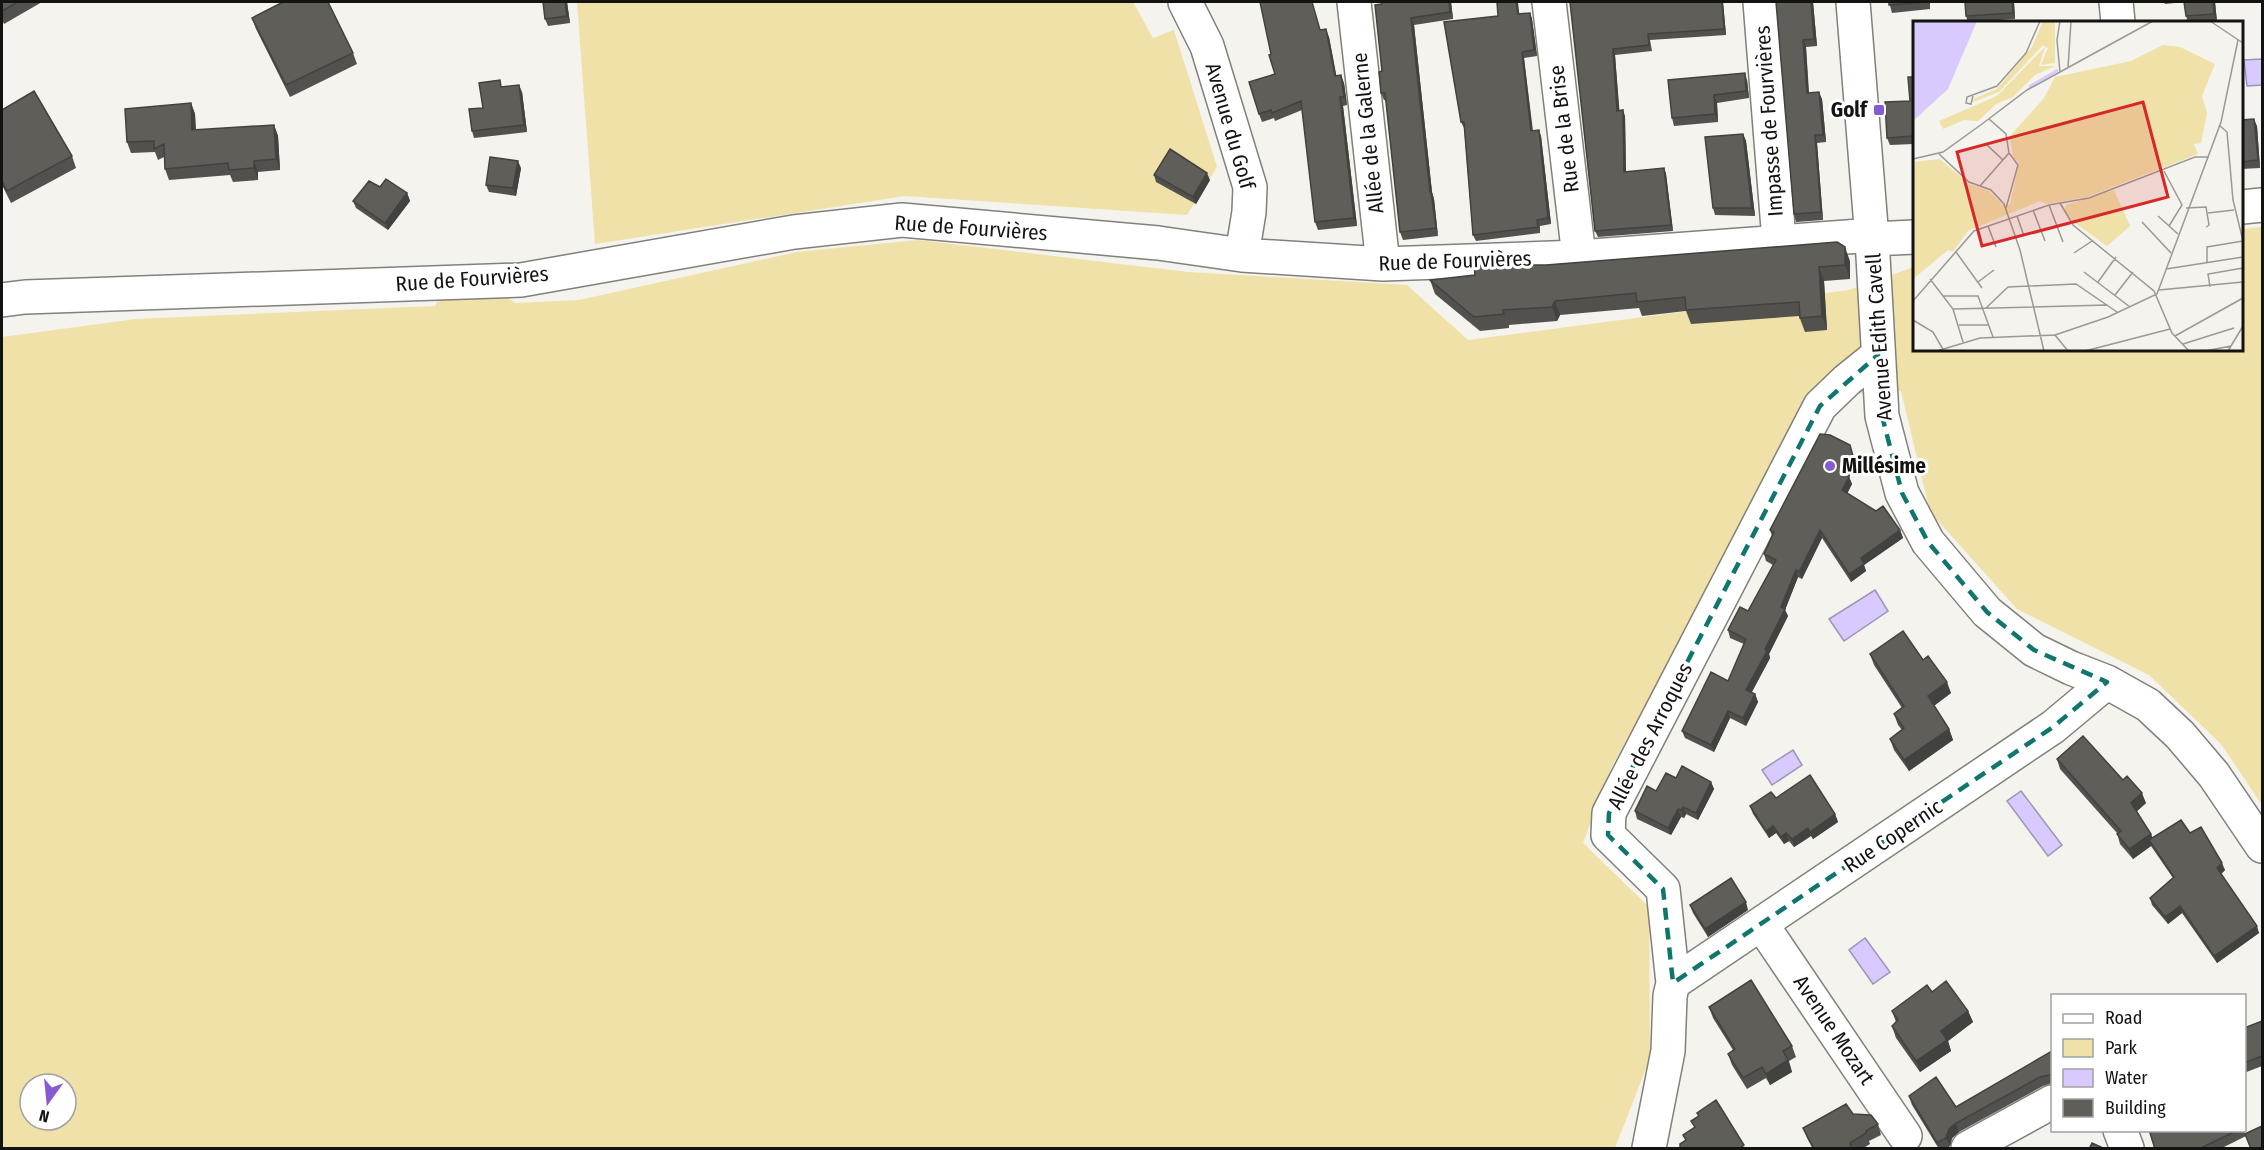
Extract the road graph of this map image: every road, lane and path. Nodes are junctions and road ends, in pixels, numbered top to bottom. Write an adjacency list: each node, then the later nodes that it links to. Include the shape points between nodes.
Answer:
1 (1185, 2): 13 (street, Avenue du Golf, via 1207,46 1250,187)
2 (1354, 2): 15 (street, Allée de la Galerne)
3 (1549, 2): 14 (street, Rue de la Brise)
4 (1760, 2): 12 (street, Impasse de Fourvières)
5 (1853, 2): 11 (street, Avenue Edith Cavell)
6 (2116, 2): 7 (street)
7 (2118, 21)
8 (2262, 205): 9 (street)
9 (2243, 207)
10 (1913, 237): 11 (street)
11 (1872, 239): 12 (street, Rue de Fourvières, via 1860,236); 17 (street, Avenue Edith Cavell)
12 (1779, 241): 14 (street, Rue de Fourvières)
13 (1242, 255): 15 (street, Rue de Fourvières); 16 (street, Rue de Fourvières, via 1158,243 902,220 794,232 521,280)
14 (1579, 257): 15 (street, Rue de Fourvières)
15 (1383, 264)
16 (2, 300)
17 (1878, 355): 18 (street, Avenue Edith Cavell, via 1882,416 1902,493 1928,542 1987,612 2034,650); 21 (street, Allée des Arroques, via 1821,406 1609,813 1608,835 1664,889)
18 (2107, 682): 19 (street, Avenue Edith Cavell, via 2148,705 2180,735 2214,775); 20 (street, Rue Copernic, via 2053,727)
19 (2262, 846)
20 (1762, 925): 21 (street, Rue Copernic); 24 (street, Avenue Mozart)
21 (1673, 983): 25 (street, Allée des Arroques, via 1668,1051)
22 (2051, 1103): 26 (street)
23 (2120, 1132): 27 (street)
24 (1905, 1136)
25 (1649, 1149)
26 (1968, 1149)
27 (2127, 1149)

